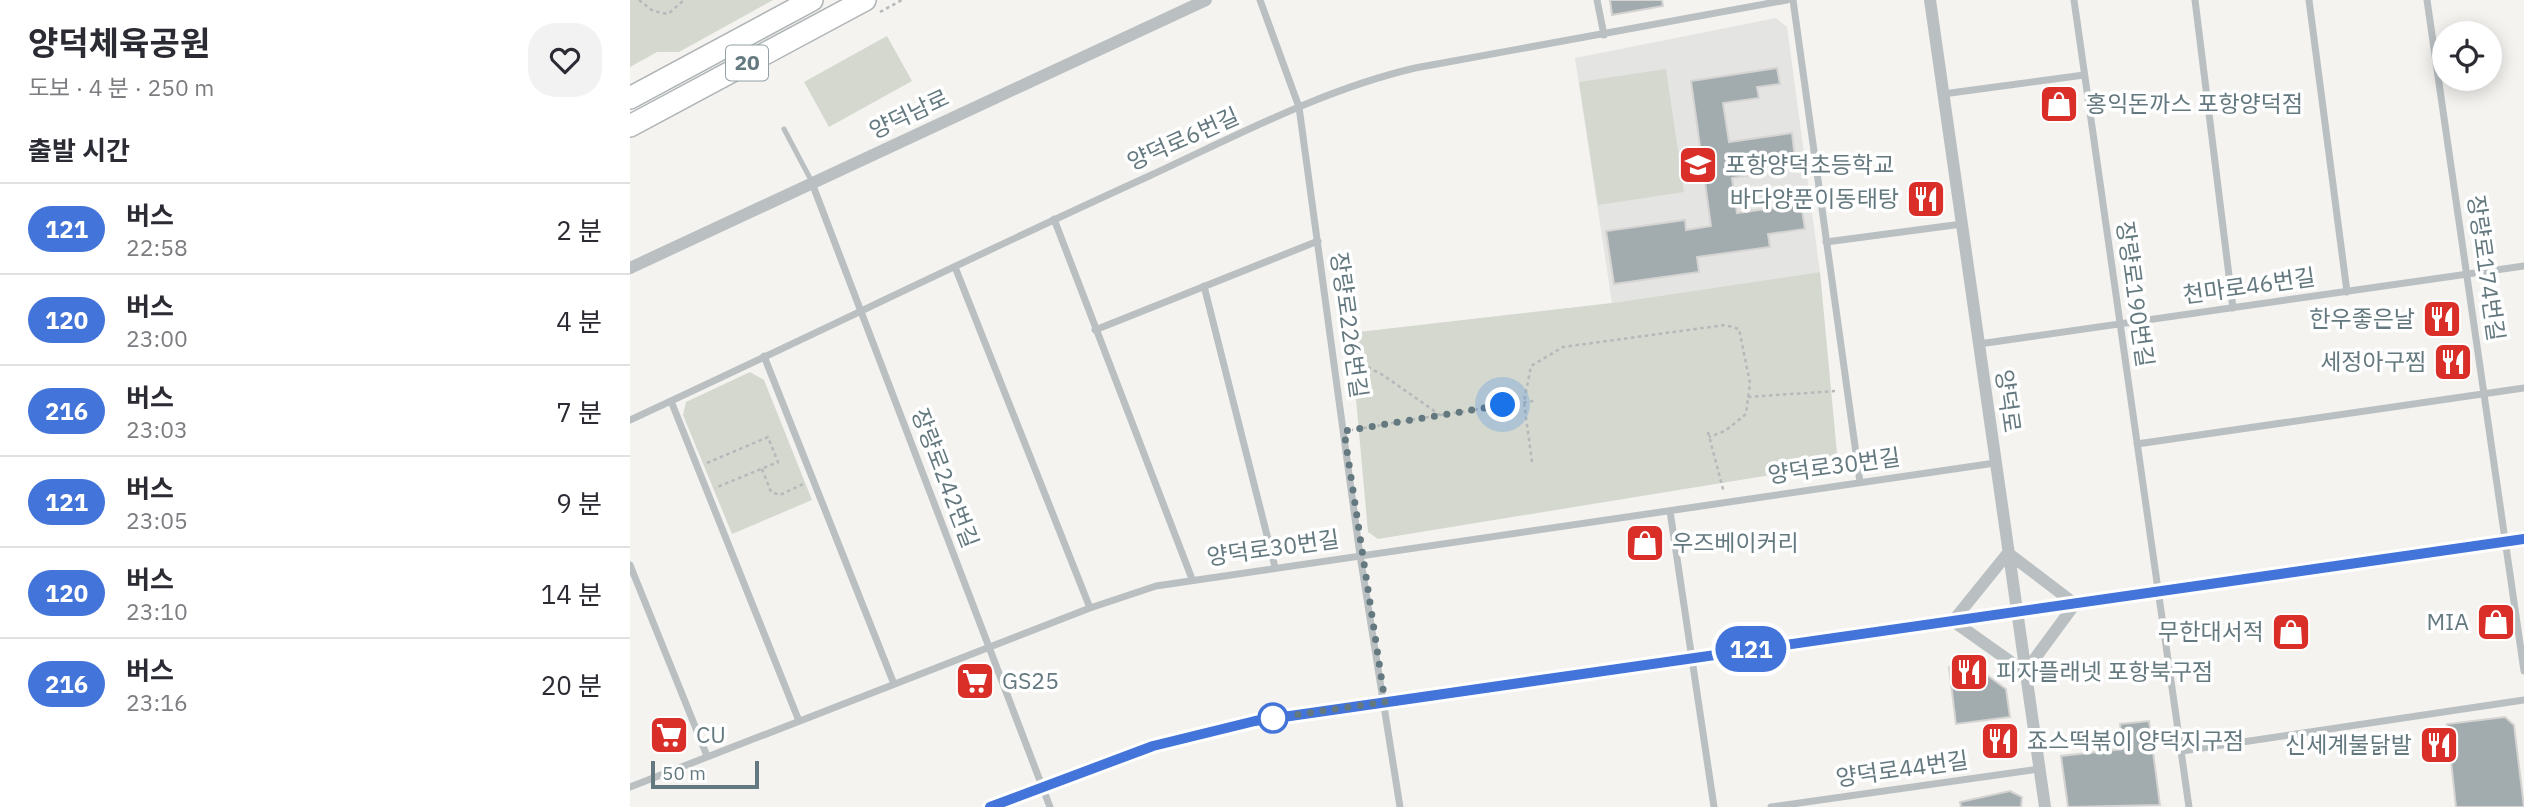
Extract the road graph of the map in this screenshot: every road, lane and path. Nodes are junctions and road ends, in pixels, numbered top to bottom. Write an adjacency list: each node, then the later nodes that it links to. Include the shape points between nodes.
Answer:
1 (639, 0): 2 (path, via 667,14)
2 (684, 0)
3 (812, 0): 18 (main road, 20)
4 (865, 0): 20 (main road, 20)
5 (1206, 0): 22 (street, 양덕남로)
6 (1260, 0): 19 (street, 장량로226번길)
7 (1597, 0): 15 (street)
8 (1787, 0): 15 (street, 양덕로6번길)
9 (1793, 0): 26 (street)
10 (1930, 0): 17 (street, 양덕로)
11 (2074, 0): 16 (street, 장량로190번길)
12 (2195, 0): 33 (street)
13 (2309, 0): 32 (street)
14 (2427, 0): 30 (street, 장량로174번길)
15 (1604, 35): 19 (street, 양덕로6번길, via 1402,71)
16 (2084, 75): 17 (street); 35 (street, 장량로190번길)
17 (1943, 94): 24 (street, 양덕로)
18 (630, 98)
19 (1299, 107): 23 (street, 양덕로6번길); 25 (street, 장량로226번길)
20 (632, 121)
21 (784, 129): 22 (lane)
22 (812, 182): 29 (street, 양덕남로); 34 (street, 장량로242번길)
23 (1054, 219): 28 (street, 양덕로6번길); 36 (street)
24 (1962, 224): 26 (street); 37 (street, 양덕로)
25 (1318, 241): 31 (street); 38 (street, 장량로226번길)
26 (1826, 242): 41 (street)
27 (2524, 266): 30 (street, 천마로46번길)
28 (955, 267): 34 (street, 양덕로6번길); 71 (street)
29 (630, 268)
30 (2467, 274): 32 (street, 천마로46번길); 42 (street, 장량로174번길)
31 (1204, 286): 36 (street); 67 (street)
32 (2347, 292): 33 (street, 천마로46번길)
33 (2233, 308): 35 (street, 천마로46번길)
34 (860, 310): 39 (street, 양덕로6번길); 74 (street, 장량로242번길)
35 (2120, 324): 37 (street, 천마로46번길); 52 (street, 장량로190번길)
36 (1095, 330): 68 (street)
37 (1979, 344): 54 (street, 양덕로)
38 (1334, 349): 47 (path, via 1383,375); 49 (street, 장량로226번길)
39 (764, 356): 44 (street, 양덕로6번길); 57 (street)
40 (2524, 388): 42 (street)
41 (1845, 390): 43 (path); 58 (street)
42 (2485, 394): 52 (street); 63 (street, 장량로174번길)
43 (1748, 397): 46 (path, via 1750,383 1739,330 1726,325 1563,346 1531,366); 51 (path, via 1746,414)
44 (671, 401): 48 (street, 양덕로6번길); 55 (street)
45 (1534, 401): 46 (path)
46 (1524, 402): 47 (path); 53 (path)
47 (1440, 415): 49 (path)
48 (630, 420)
49 (1344, 431): 65 (street, 장량로226번길)
50 (1708, 432): 51 (path)
51 (1709, 437): 60 (path)
52 (2137, 444): 69 (street, 장량로190번길)
53 (1532, 462)
54 (1995, 463): 58 (street, 양덕로30번길); 64 (street, 양덕로)
55 (697, 467): 56 (path, via 768,437 778,462); 59 (street)
56 (762, 468): 57 (path, via 771,492 780,495); 59 (path)
57 (812, 481): 78 (street)
58 (1860, 482): 60 (street, 양덕로30번길)
59 (707, 491): 81 (street)
60 (1726, 502): 61 (street, 양덕로30번길)
61 (1670, 511): 65 (street, 양덕로30번길); 75 (street)
62 (2524, 539): 63 (street)
63 (2507, 542): 69 (street); 76 (street, 장량로174번길)
64 (2008, 553): 70 (street); 72 (street, 양덕로); 73 (street)
65 (1360, 555): 67 (street, 양덕로30번길); 80 (street, 장량로226번길)
66 (630, 565): 83 (street)
67 (1275, 567): 68 (street, 양덕로30번길)
68 (1192, 579): 71 (street, 양덕로30번길)
69 (2158, 593): 70 (street); 82 (street, 장량로190번길)
70 (2075, 604): 72 (street); 77 (street)
71 (1090, 608): 74 (street, 양덕로30번길)
72 (2017, 613): 73 (street); 77 (street, 양덕로)
73 (1953, 621): 75 (street); 77 (street)
74 (989, 649): 78 (street, 양덕로30번길); 86 (street, 장량로242번길)
75 (1689, 657): 80 (street); 90 (street)
76 (2524, 671)
77 (2025, 672): 84 (street, 양덕로)
78 (894, 684): 81 (street, 양덕로30번길)
79 (2524, 700): 82 (street)
80 (1385, 702): 86 (street, via 1220,727); 89 (street, 장량로226번길)
81 (799, 722): 83 (street, 양덕로30번길)
82 (2182, 751): 93 (street, 장량로190번길)
83 (707, 757): 85 (street, 양덕로30번길)
84 (2039, 769): 91 (street, 양덕로44번길); 92 (street, 양덕로)
85 (630, 787)
86 (1042, 787): 87 (street); 88 (street, 장량로242번길)
87 (989, 807)
88 (1050, 807)
89 (1400, 807)
90 (1714, 807)
91 (1771, 807)
92 (2045, 807)
93 (2189, 807)

